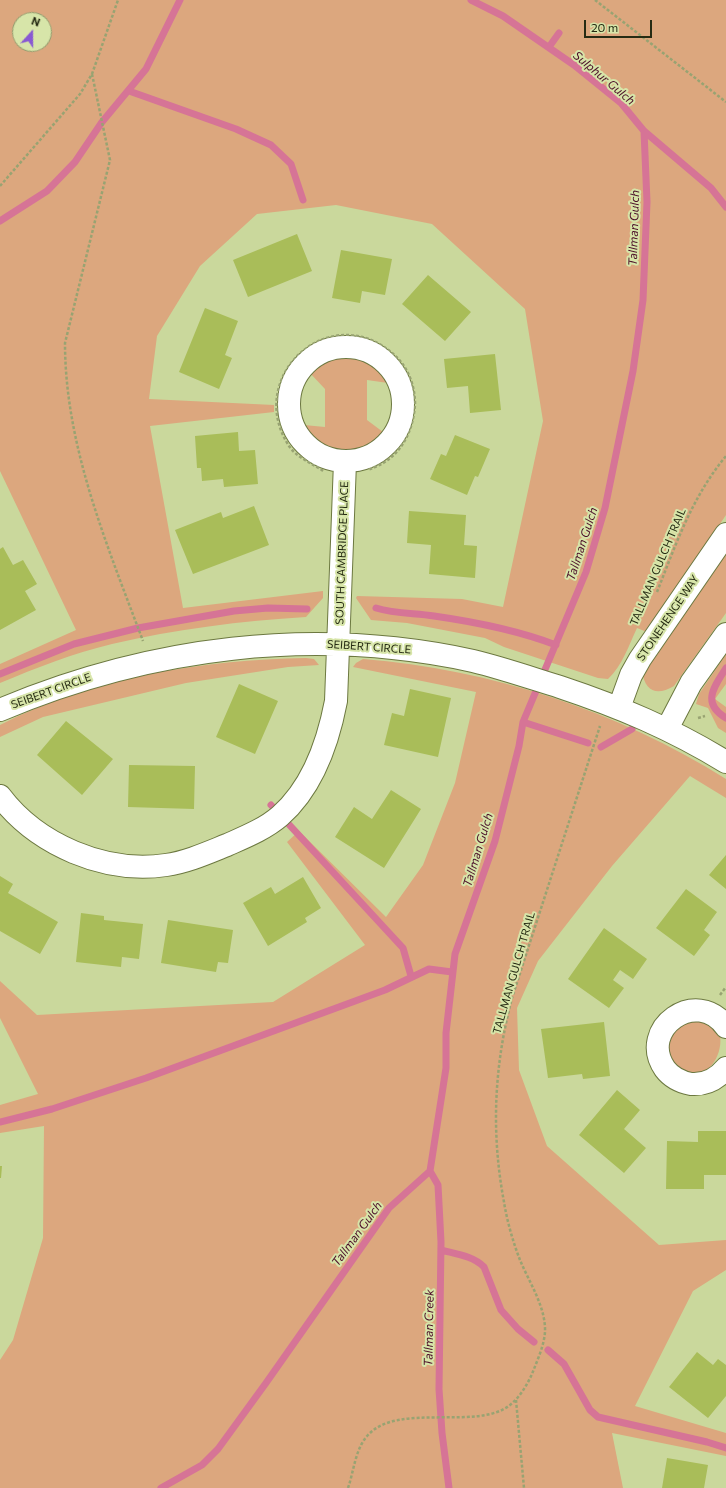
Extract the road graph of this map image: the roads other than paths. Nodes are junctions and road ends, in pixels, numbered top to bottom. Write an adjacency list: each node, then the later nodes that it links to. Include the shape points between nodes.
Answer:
1 (345, 462): 1 (street, via 366,458 383,448 400,424 404,404 399,383 389,366 364,350 343,347 323,352 306,363 294,380 289,405 294,430 307,447 325,458); 4 (street, SOUTH CAMBRIDGE PLACE)
2 (726, 534): 5 (street, STONEHENGE WAY, via 640,659)
3 (726, 634): 7 (street, via 691,683)
4 (338, 644): 5 (street, SEIBERT CIRCLE, via 416,651 471,661); 6 (street, SEIBERT CIRCLE, via 244,647 153,661 58,687); 9 (street, SOUTH CAMBRIDGE PLACE, via 338,681 332,721 322,752 310,777 297,798 280,816 241,839 167,865 137,867 111,864 53,842 27,824)
5 (619, 708): 7 (street, SEIBERT CIRCLE)
6 (0, 710)
7 (668, 729): 8 (street, SEIBERT CIRCLE)
8 (726, 762)
9 (0, 796)
10 (724, 1019): 11 (street, via 697,1010 679,1014 665,1026 658,1049 661,1061 668,1071 683,1082 708,1082)
11 (726, 1068)

